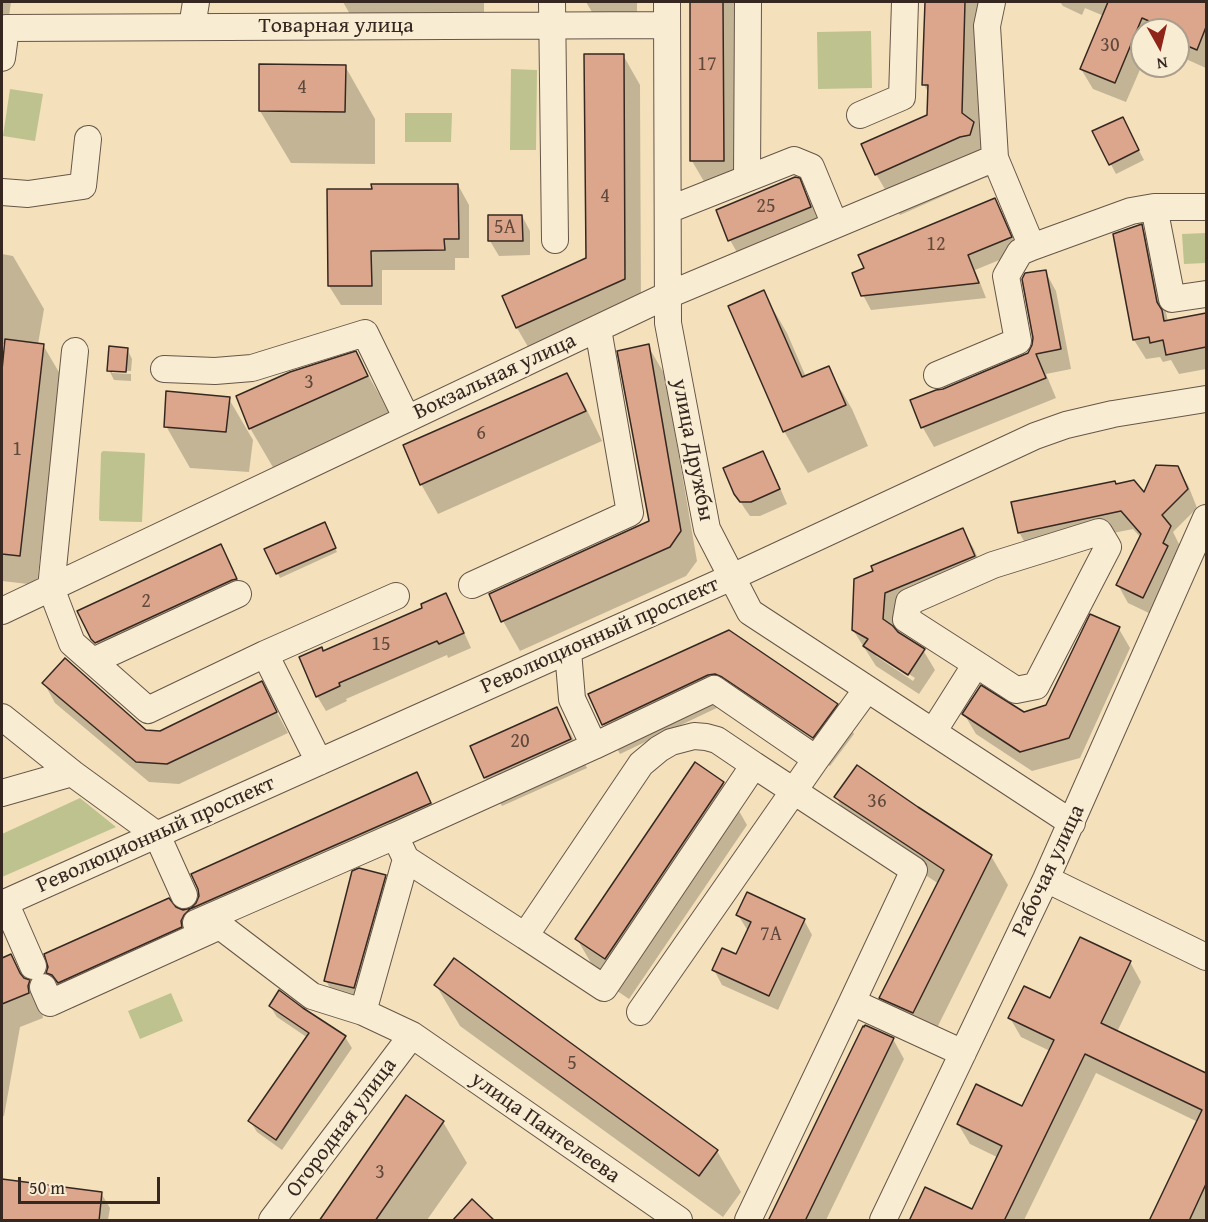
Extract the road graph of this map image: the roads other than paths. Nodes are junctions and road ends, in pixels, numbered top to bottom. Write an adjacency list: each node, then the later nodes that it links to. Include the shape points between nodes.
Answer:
1 (196, 2): 7 (street)
2 (748, 2): 12 (street)
3 (905, 2): 9 (street, via 902,97)
4 (992, 2): 11 (street, via 987,26)
5 (553, 13): 6 (street, Товарная улица); 7 (street, Товарная улица); 18 (street)
6 (667, 13): 16 (street, улица Дружбы)
7 (192, 27): 8 (street, Товарная улица, via 6,28)
8 (2, 58)
9 (860, 116)
10 (88, 139): 13 (street, via 83,186 28,194)
11 (995, 158): 17 (street, Вокзальная улица); 19 (street)
12 (747, 178): 16 (street); 17 (street, via 795,159 811,167)
13 (2, 192)
14 (1155, 207): 15 (street); 19 (street, via 1131,211); 20 (street, via 1172,299)
15 (1206, 207)
16 (668, 210): 21 (street, улица Дружбы)
17 (835, 225): 21 (street, Вокзальная улица)
18 (555, 240)
19 (1032, 248): 25 (street, via 1020,252 1006,276 1018,341)
20 (1206, 294)
21 (668, 295): 22 (street, Вокзальная улица); 29 (street, улица Дружбы, via 668,322 707,529)
22 (598, 329): 27 (street, Вокзальная улица); 30 (street, via 630,513)
23 (75, 351): 31 (street)
24 (164, 369): 27 (street, via 252,368 365,333)
25 (937, 375)
26 (1206, 399): 29 (street, Революционный проспект, via 1113,414 1035,436)
27 (407, 419): 31 (street, Вокзальная улица)
28 (1206, 518): 49 (street, Рабочая улица)
29 (732, 577): 35 (street, Революционный проспект); 39 (street, улица Дружбы, via 750,612)
30 (472, 585)
31 (51, 588): 34 (street, Вокзальная улица); 37 (street, via 72,642)
32 (238, 594): 37 (street)
33 (396, 596): 36 (street)
34 (2, 611)
35 (568, 651): 42 (street, via 572,699); 44 (street, Революционный проспект)
36 (265, 654): 37 (street, via 148,710); 44 (street)
37 (93, 661)
38 (976, 664): 38 (street, via 906,619 909,602 993,565 1099,532 1108,547 1036,686 1016,690); 41 (street)
39 (867, 688): 41 (street, улица Дружбы); 43 (street)
40 (2, 717): 46 (street)
41 (933, 732): 49 (street, улица Дружбы)
42 (594, 746): 43 (street, via 714,689); 51 (street)
43 (816, 759): 47 (street)
44 (319, 762): 50 (street, Революционный проспект)
45 (754, 765): 47 (street); 55 (street, via 706,737 694,736 658,748 641,764); 55 (street, via 604,988)
46 (72, 773): 48 (street); 50 (street)
47 (794, 791): 57 (street, via 915,870); 59 (street)
48 (2, 793)
49 (1072, 823): 52 (street, Рабочая улица)
50 (157, 835): 53 (street, Революционный проспект); 54 (street)
51 (400, 848): 54 (street); 55 (street); 58 (street)
52 (1046, 879): 56 (street); 61 (street, Рабочая улица)
53 (3, 903): 54 (street, via 50,1003)
54 (201, 918): 58 (street, улица Пантелеева, via 312,996)
55 (525, 936)
56 (1206, 957)
57 (852, 1002): 61 (street); 64 (street)
58 (363, 1012): 60 (street, улица Пантелеева)
59 (640, 1012)
60 (412, 1035): 62 (street, Огородная улица); 63 (street, улица Пантелеева)
61 (963, 1053): 65 (street, Рабочая улица)
62 (272, 1221)
63 (679, 1221)
64 (748, 1221)
65 (883, 1221)

